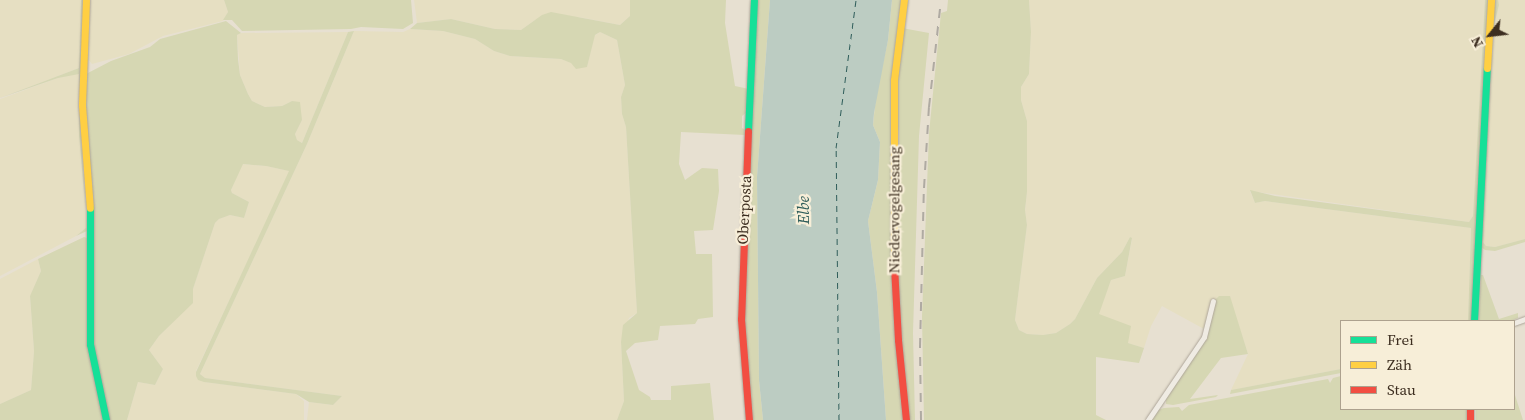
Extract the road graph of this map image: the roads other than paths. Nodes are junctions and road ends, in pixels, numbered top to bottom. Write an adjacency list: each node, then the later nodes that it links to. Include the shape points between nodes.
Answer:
1 (86, 0): 7 (street, via 82,105 90,209 90,344)
2 (754, 0): 8 (street, Oberposta, via 742,265)
3 (904, 0): 9 (street, Niedervogelgesang, via 894,80 893,235)
4 (1490, 0): 6 (street)
5 (1213, 301): 10 (street, via 1204,336)
6 (1474, 320)
7 (106, 420)
8 (749, 420)
9 (906, 420)
10 (1148, 420)

